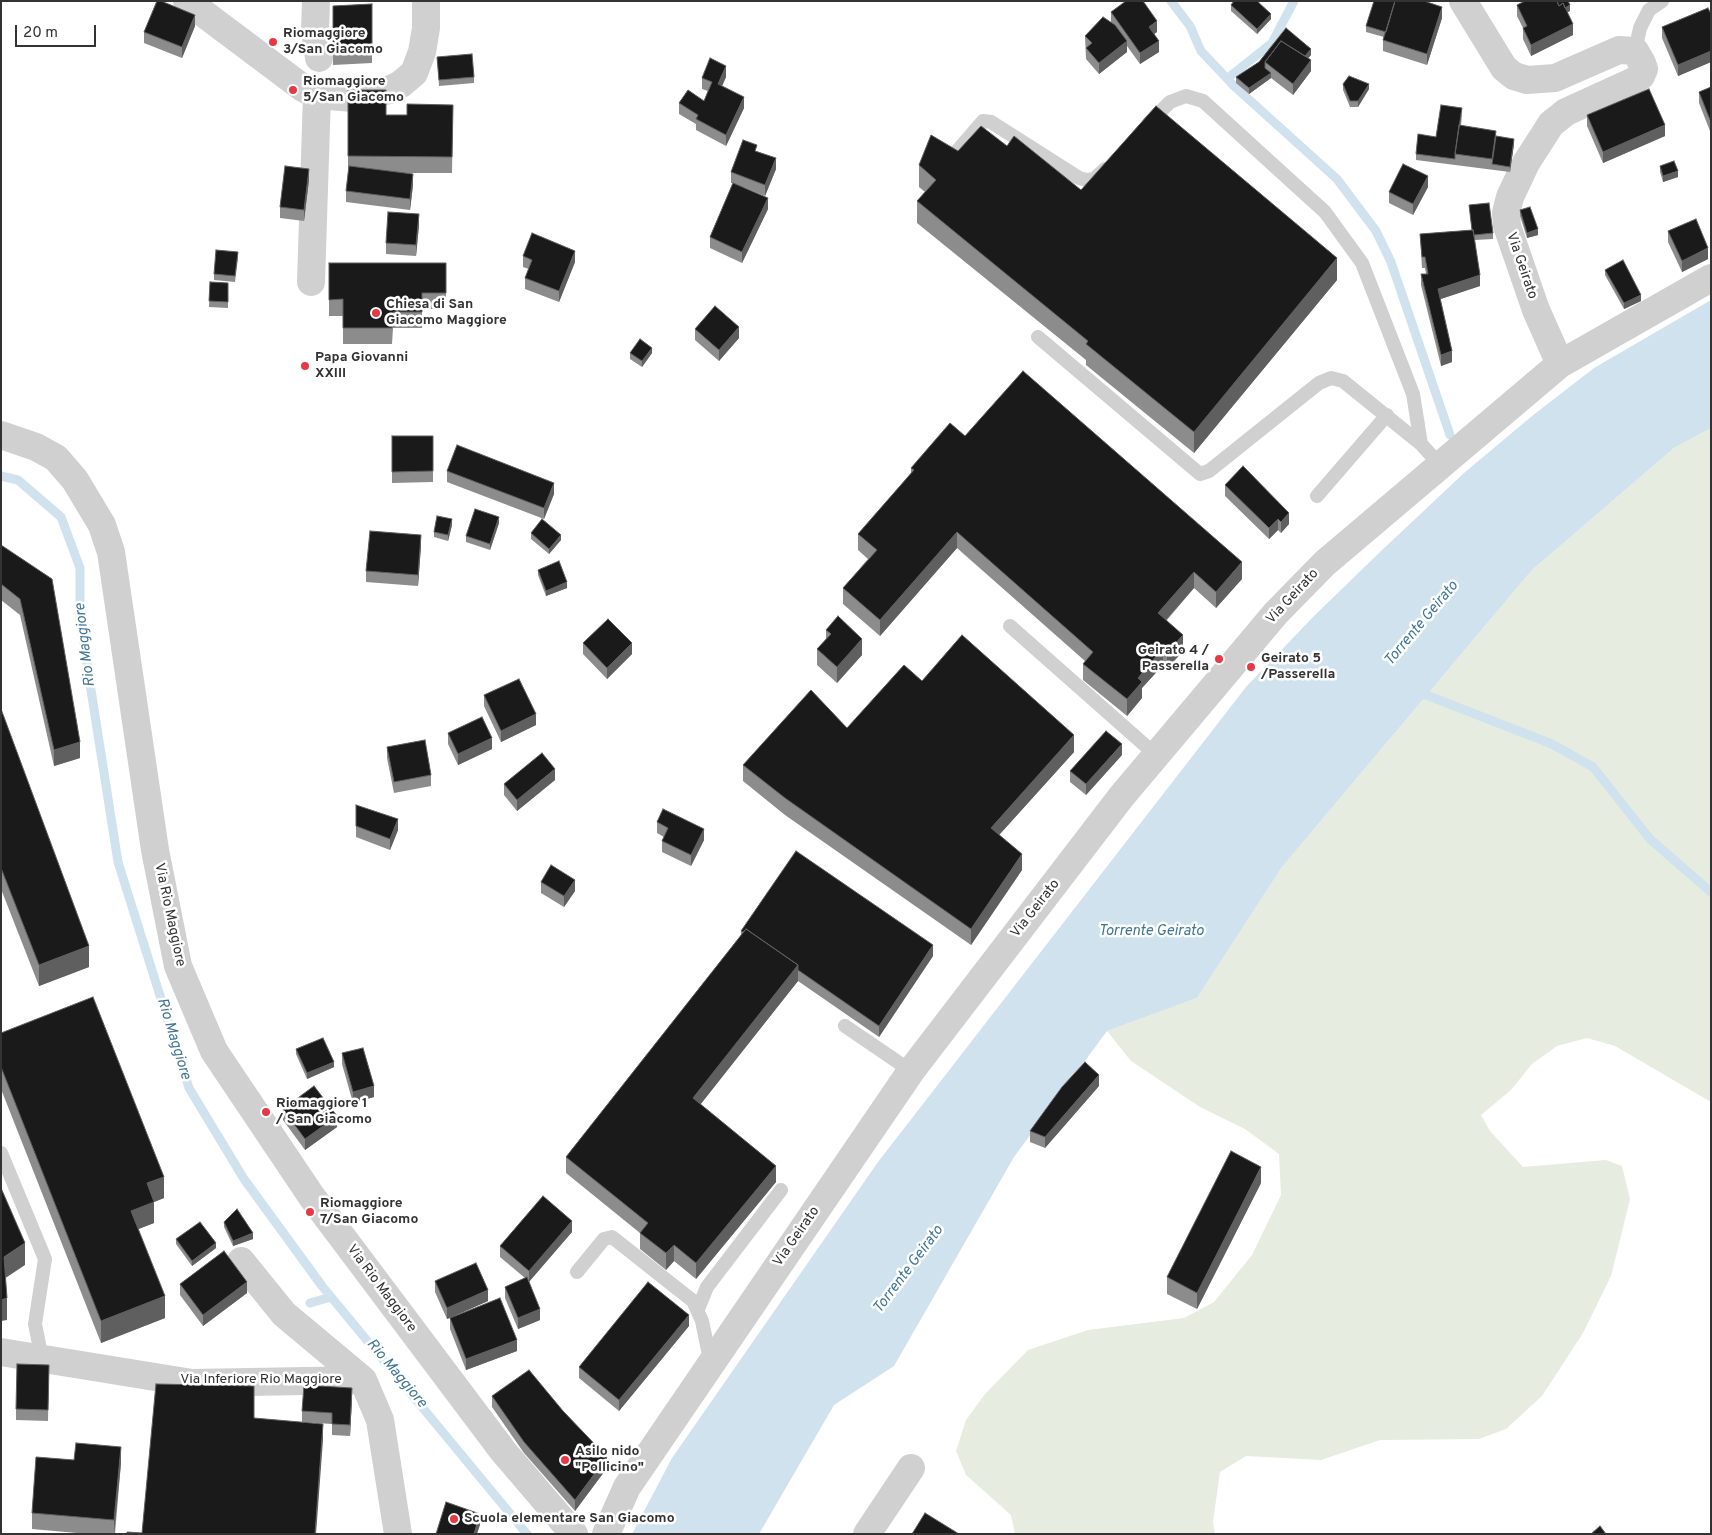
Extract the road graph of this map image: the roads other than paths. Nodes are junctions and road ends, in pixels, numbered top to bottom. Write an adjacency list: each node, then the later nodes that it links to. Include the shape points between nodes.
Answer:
1 (187, 1): 8 (street, via 303,88)
2 (316, 1): 7 (street, via 315,31)
3 (426, 1): 8 (street, via 422,52 418,66 407,80 389,90 364,97)
4 (1463, 1): 6 (street, via 1504,68 1527,80 1555,78 1619,50)
5 (1662, 1): 6 (lane, via 1649,10 1640,28)
6 (1635, 51): 15 (street, Via Geirato, via 1644,69 1641,76 1624,87 1566,112 1551,124 1526,163 1506,213 1507,226 1536,310)
7 (319, 58)
8 (317, 95): 13 (street)
9 (1142, 130): 18 (lane, via 1170,102 1186,96 1203,101 1324,212 1362,263 1413,394)
10 (1115, 158): 11 (lane, via 1094,179 1079,178 991,122 983,121 945,165)
11 (945, 180)
12 (1711, 278): 15 (street, Via Geirato)
13 (311, 282)
14 (1038, 337): 16 (lane, via 1200,474 1209,471 1318,383 1331,378 1343,381)
15 (1560, 364): 19 (street, Via Geirato)
16 (1387, 415): 18 (lane); 20 (lane)
17 (1, 436): 36 (street, Via Rio Maggiore, via 36,446 56,458 75,480 102,525 111,552 155,850 178,966 214,1051 318,1205 503,1451)
18 (1420, 444): 19 (lane)
19 (1440, 465): 22 (street, Via Geirato, via 1318,570 1276,613)
20 (1317, 496)
21 (1010, 626): 22 (lane)
22 (1156, 755): 24 (street, Via Geirato)
23 (845, 1026): 24 (lane)
24 (912, 1071): 31 (street, Via Geirato)
25 (1, 1153): 32 (lane, via 45,1259 35,1324)
26 (781, 1190): 29 (lane, via 707,1287)
27 (241, 1260): 33 (street, Via Inferiore Rio Maggiore, via 284,1314)
28 (577, 1272): 29 (lane, via 604,1239 612,1237)
29 (698, 1309): 31 (lane, via 708,1350)
30 (1, 1352): 32 (street, Via Inferiore Rio Maggiore)
31 (714, 1357): 37 (street, Via Geirato, via 627,1487)
32 (42, 1358): 33 (street, Via Inferiore Rio Maggiore, via 192,1383)
33 (363, 1380): 35 (street, Via Inferiore Rio Maggiore, via 380,1420)
34 (911, 1468): 38 (street)
35 (398, 1534)
36 (574, 1534)
37 (606, 1534)
38 (867, 1534)

